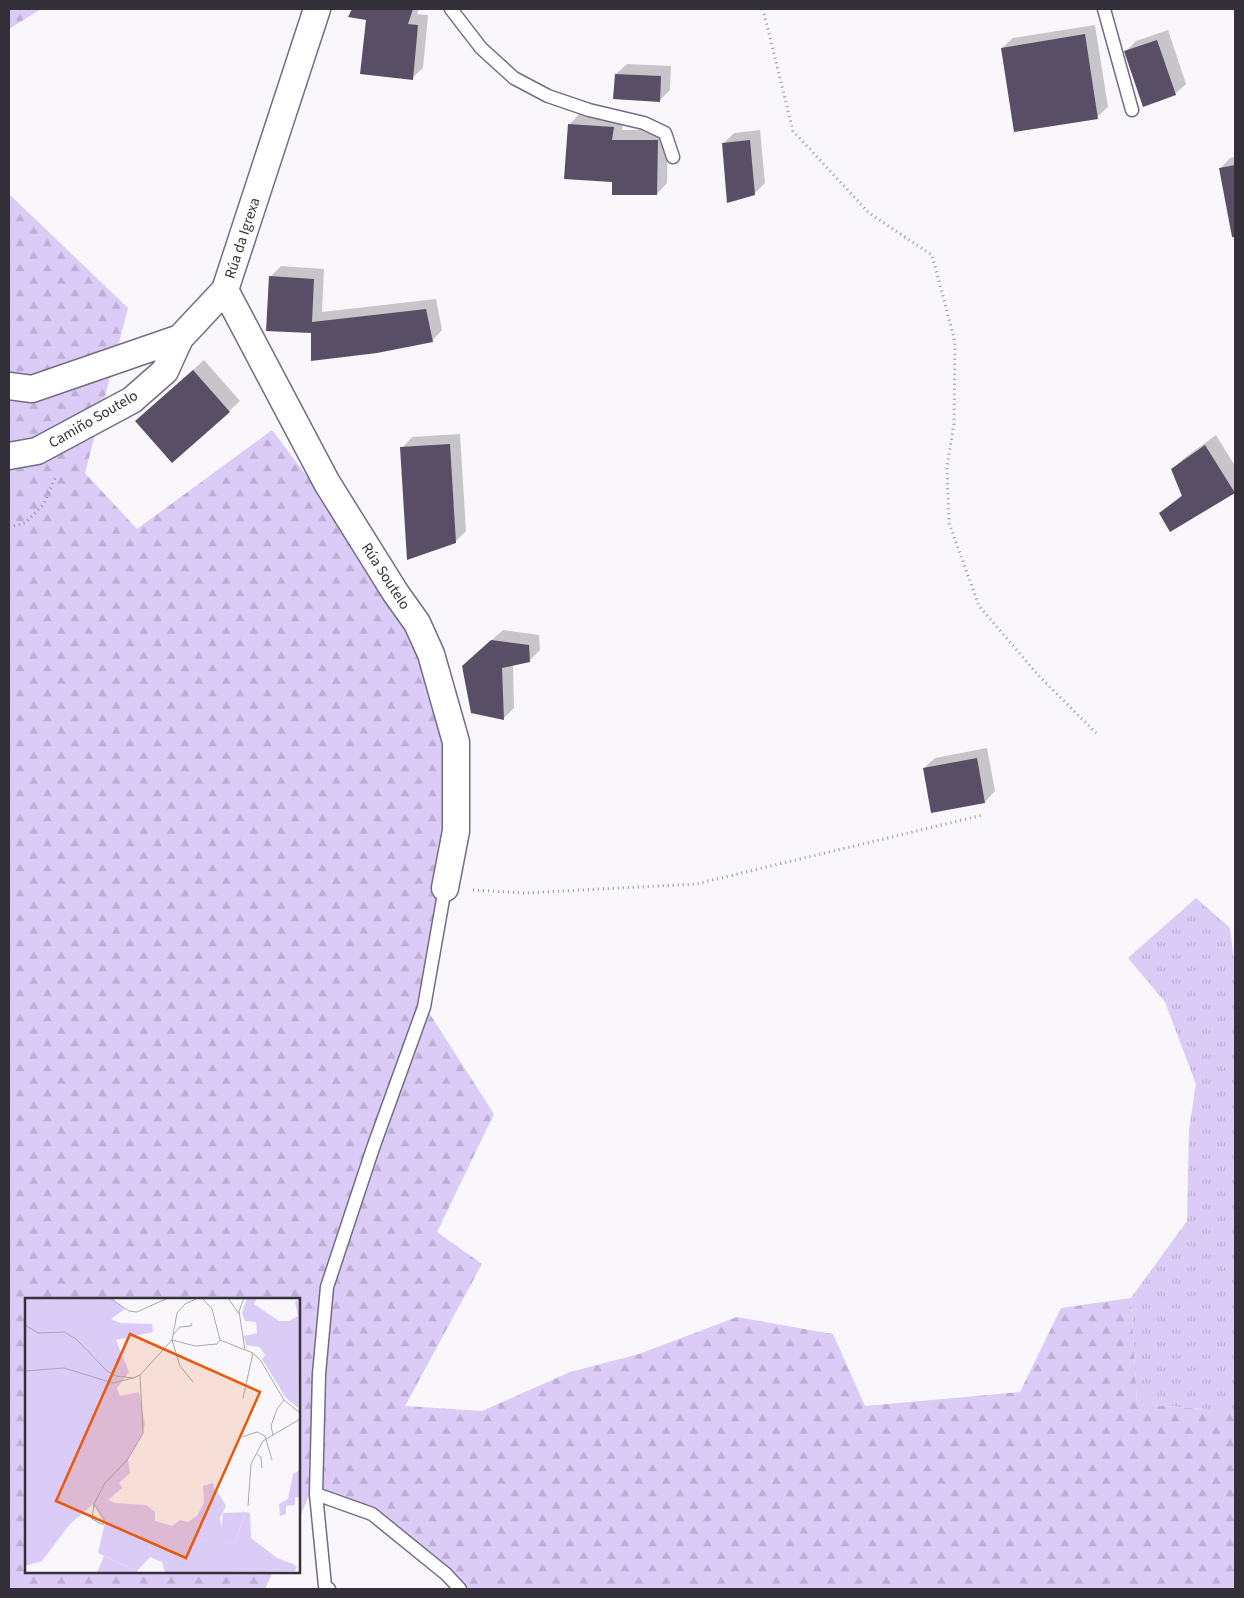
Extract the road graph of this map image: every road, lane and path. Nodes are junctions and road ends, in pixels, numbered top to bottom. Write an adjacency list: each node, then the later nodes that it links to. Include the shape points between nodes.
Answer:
1 (317, 9): 7 (street, Rúa da Igrexa)
2 (451, 9): 6 (lane, via 481,48 514,78 548,96 644,123 665,133)
3 (763, 9): 13 (path, via 793,131 869,213 932,255 955,342 954,424 947,466 949,523 979,606 1038,675)
4 (1104, 9): 5 (lane)
5 (1132, 110)
6 (673, 157)
7 (225, 290): 8 (street, Rúa da Igrexa); 15 (street, Rúa Soutelo, via 327,483 418,623 431,654 456,742 456,831)
8 (180, 338): 9 (street, Rúa da Igrexa, via 32,389); 10 (street, Camiño Soutelo, via 165,371 132,400 36,451)
9 (9, 386)
10 (9, 456)
11 (62, 469): 12 (path, via 43,505 25,523)
12 (9, 527)
13 (1096, 733)
14 (983, 816): 15 (path, via 696,884 525,893)
15 (445, 888): 16 (lane, via 424,1007 327,1287 319,1374)
16 (316, 1494): 17 (lane, via 325,1586); 18 (lane, via 372,1514)
17 (329, 1589)
18 (460, 1589)

